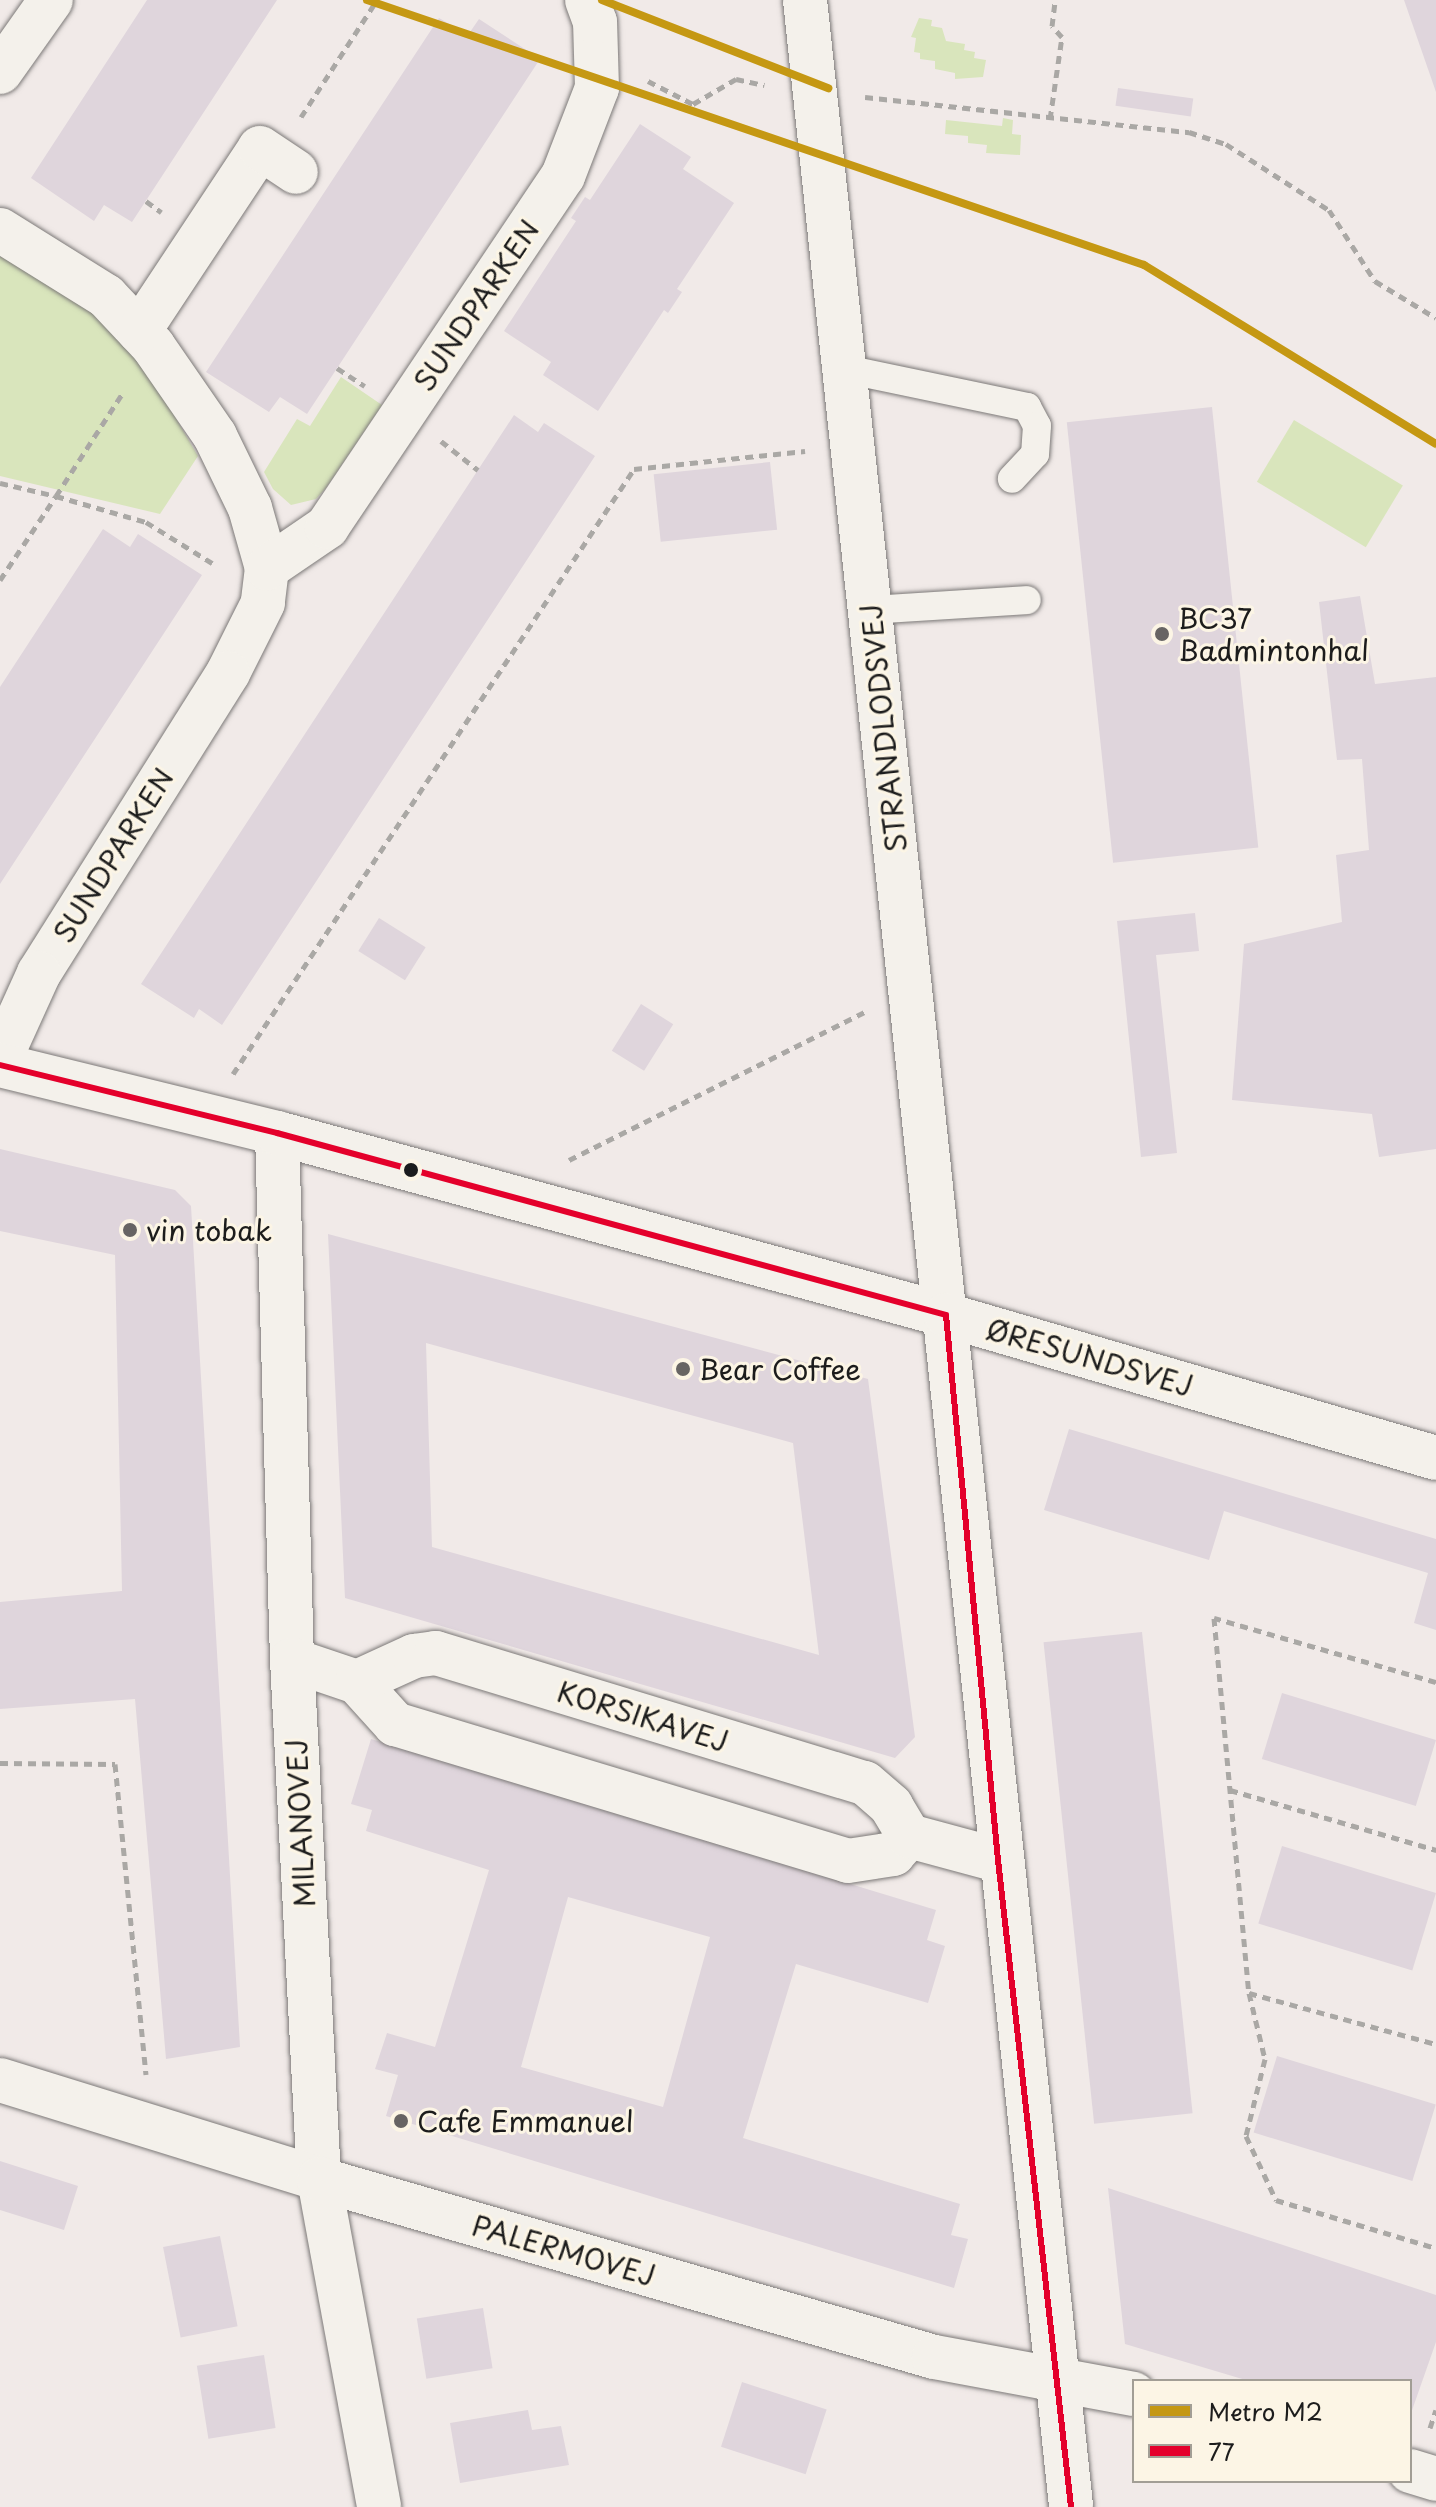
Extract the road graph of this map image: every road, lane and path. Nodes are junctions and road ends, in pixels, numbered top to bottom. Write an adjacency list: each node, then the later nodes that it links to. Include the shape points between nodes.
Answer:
1 (51, 0): 7 (street)
2 (377, 0): 10 (path)
3 (587, 0): 6 (street, SUNDPARKEN, via 595,22)
4 (805, 0): 8 (street, STRANDLODSVEJ)
5 (1055, 0): 9 (path, via 1052,26 1062,37)
6 (596, 55): 8 (path, via 622,60 658,89 693,104 736,79); 22 (street, SUNDPARKEN, via 597,88 563,176 327,527)
7 (0, 72)
8 (815, 96): 9 (path, via 891,98); 15 (street, STRANDLODSVEJ)
9 (1050, 119): 12 (path, via 1189,132 1226,144 1329,210 1375,281)
10 (285, 165): 13 (street, via 260,148)
11 (0, 230): 13 (street, via 106,296)
12 (1436, 318)
13 (146, 339): 20 (path); 22 (street, via 215,436 250,508)
14 (337, 368): 16 (path)
15 (845, 369): 17 (street, STRANDLODSVEJ); 18 (lane, via 1027,407 1037,426 1035,454)
16 (363, 384)
17 (853, 446): 24 (street, STRANDLODSVEJ); 28 (path, via 634,469 236,1068)
18 (1012, 479)
19 (0, 483): 20 (path)
20 (56, 496): 21 (path); 22 (path, via 146,522 226,571)
21 (0, 580)
22 (265, 586): 26 (street, SUNDPARKEN, via 228,673 39,973)
23 (1027, 600): 24 (lane)
24 (870, 610): 25 (street, STRANDLODSVEJ)
25 (911, 988): 30 (path); 31 (street, STRANDLODSVEJ)
26 (0, 1059)
27 (0, 1065): 28 (street, ØRESUNDSVEJ)
28 (210, 1117): 29 (street, ØRESUNDSVEJ)
29 (277, 1133): 30 (street, ØRESUNDSVEJ); 33 (street, MILANOVEJ)
30 (502, 1194): 31 (street, ØRESUNDSVEJ)
31 (946, 1315): 32 (street, ØRESUNDSVEJ); 40 (street, STRANDLODSVEJ)
32 (1436, 1458)
33 (292, 1660): 34 (street); 45 (street, MILANOVEJ)
34 (357, 1682): 38 (street, via 395,1724 848,1861 893,1854); 38 (street, KORSIKAVEJ, via 414,1656 436,1653 865,1783 891,1806)
35 (1436, 1682): 37 (path, via 1214,1618)
36 (0, 1763): 44 (path, via 115,1764)
37 (1230, 1790): 39 (path); 41 (path)
38 (909, 1836): 40 (street)
39 (1436, 1850)
40 (998, 1860): 47 (street, STRANDLODSVEJ)
41 (1249, 1993): 42 (path); 46 (path, via 1265,2059 1246,2136 1276,2200)
42 (1436, 2044)
43 (0, 2080): 44 (street, PALERMOVEJ)
44 (151, 2127): 45 (street, PALERMOVEJ)
45 (319, 2179): 47 (street, PALERMOVEJ, via 934,2357); 51 (street, MILANOVEJ)
46 (1436, 2248)
47 (1056, 2378): 48 (street, PALERMOVEJ); 52 (street, STRANDLODSVEJ)
48 (1132, 2394)
49 (1412, 2472): 50 (street)
50 (1436, 2479)
51 (379, 2507)
52 (1071, 2507)

